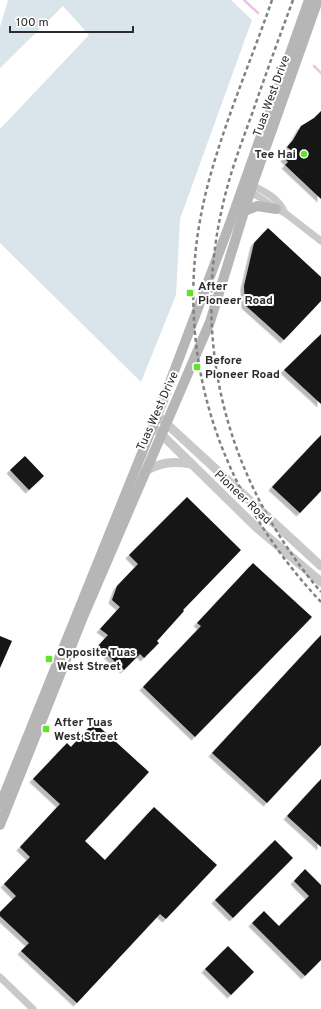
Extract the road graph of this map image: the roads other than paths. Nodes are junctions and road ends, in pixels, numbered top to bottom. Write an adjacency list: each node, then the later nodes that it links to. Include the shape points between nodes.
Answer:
1 (308, 0): 3 (main road, Tuas West Drive)
2 (318, 0): 3 (main road, Tuas West Drive)
3 (247, 187): 4 (main road, Tuas West Drive); 5 (street); 7 (main road, Tuas West Drive, via 229,226)
4 (245, 211): 5 (main road, via 257,206); 8 (main road, Tuas West Drive, via 210,322)
5 (281, 211): 6 (street)
6 (321, 241)
7 (157, 414): 8 (street, Pioneer Road); 9 (main road, Tuas West Drive)
8 (166, 423): 10 (main road, Tuas West Drive); 13 (street, Pioneer Road)
9 (153, 425): 10 (street, Pioneer Road); 15 (main road, Tuas West Drive)
10 (161, 435): 11 (street, Pioneer Road); 12 (main road, Tuas West Drive)
11 (191, 464): 12 (street, via 166,462); 14 (street, Pioneer Road, via 256,528)
12 (145, 471): 15 (main road, Tuas West Drive)
13 (321, 566)
14 (321, 582)
15 (66, 651): 16 (main road, Tuas West Drive); 17 (main road, Tuas West Drive)
16 (0, 805)
17 (0, 825)
18 (0, 977): 19 (street)
19 (33, 1009)

